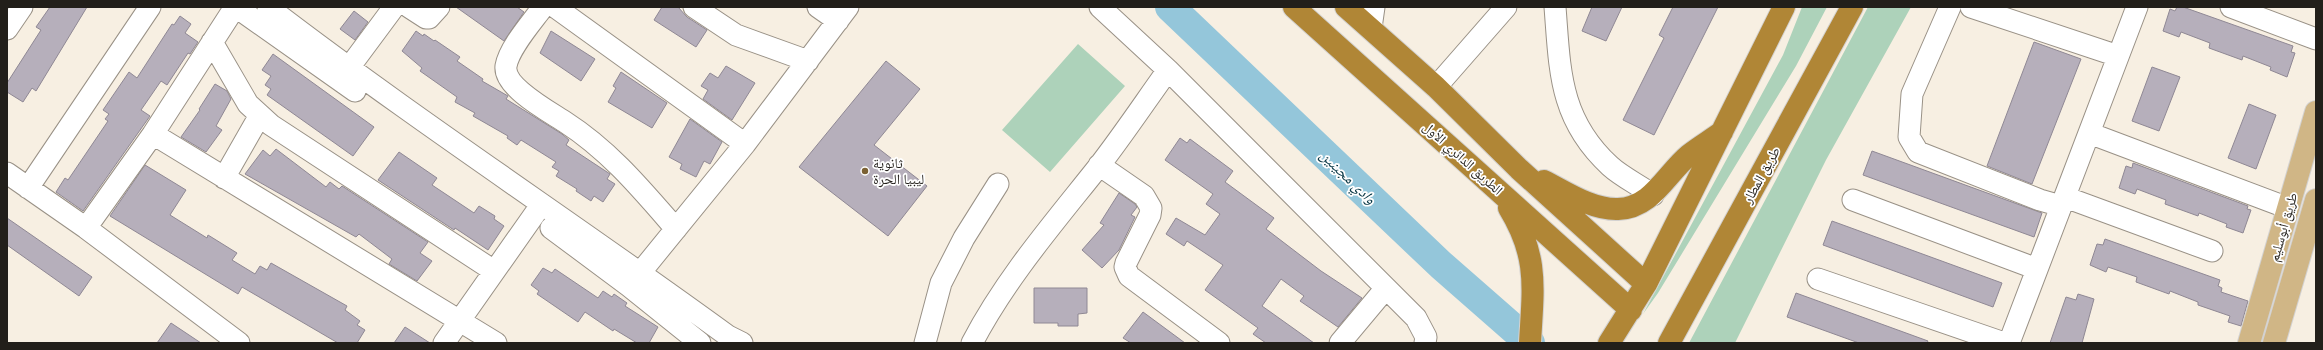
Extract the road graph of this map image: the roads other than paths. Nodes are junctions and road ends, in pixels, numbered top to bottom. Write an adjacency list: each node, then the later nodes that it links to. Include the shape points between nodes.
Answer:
1 (22, 7): 26 (street)
2 (150, 7): 45 (street)
3 (235, 7): 28 (street); 52 (street)
4 (268, 7): 31 (street)
5 (394, 7): 31 (street)
6 (409, 7): 7 (street, via 426,18 433,16)
7 (439, 7)
8 (543, 7): 54 (street, via 513,50 506,67 510,81 535,103 590,138 632,177)
9 (555, 7): 39 (street)
10 (694, 7): 30 (street, via 736,35)
11 (818, 7): 24 (street)
12 (1100, 7): 32 (street)
13 (1294, 7): 46 (highway, الطريق الدائري الأول)
14 (1346, 7): 25 (highway)
15 (1374, 7): 25 (street)
16 (1506, 7): 33 (street)
17 (1555, 7): 47 (street, via 1559,66 1571,114 1586,140 1611,166)
18 (1784, 7): 36 (highway)
19 (1852, 7): 76 (highway, طريق المطار)
20 (1950, 7): 50 (street, via 1912,94 1909,137 1918,152 2040,200)
21 (1971, 7): 29 (street)
22 (2137, 7): 29 (street)
23 (2231, 7): 27 (street)
24 (843, 14): 30 (street)
25 (1371, 28): 33 (highway)
26 (7, 29)
27 (2316, 39)
28 (212, 42): 35 (street, via 248,104); 38 (street)
29 (2118, 56): 37 (street)
30 (808, 61): 39 (street)
31 (348, 68): 52 (street)
32 (1168, 70): 40 (street); 61 (street)
33 (1436, 87): 41 (highway)
34 (2316, 112): 51 (main road, طريق أبوسليم)
35 (260, 115): 43 (street); 57 (street, via 271,125)
36 (1724, 130): 47 (highway, via 1688,155); 60 (highway)
37 (2089, 133): 50 (street); 51 (street)
38 (153, 134): 43 (street); 53 (street)
39 (745, 144): 54 (street)
40 (1099, 165): 70 (street, via 1027,255 991,306); 71 (street, via 1144,196 1151,208 1126,263 1129,276)
41 (1519, 169): 47 (highway, via 1598,206 1618,209 1634,205); 60 (highway)
42 (7, 173): 45 (street)
43 (224, 178): 63 (street)
44 (998, 184): 69 (street, via 964,238 941,284)
45 (28, 188): 53 (street)
46 (1497, 188): 62 (highway, الطريق الدائري الأول); 74 (highway, via 1523,232 1531,257 1533,282)
47 (1653, 195)
48 (1853, 200): 56 (street)
49 (2316, 200): 80 (main road, طريق أبوسليم)
50 (2063, 201): 55 (street); 56 (street)
51 (2288, 208): 79 (main road, طريق أبوسليم)
52 (537, 211): 57 (street); 58 (street)
53 (86, 228): 64 (street)
54 (676, 229): 58 (street)
55 (2212, 251)
56 (2038, 269): 78 (street)
57 (494, 271): 63 (street)
58 (635, 279): 67 (street); 68 (street)
59 (1818, 279): 77 (street)
60 (1646, 284): 62 (highway)
61 (1386, 288): 72 (street); 73 (street, via 1416,318 1426,337)
62 (1631, 310): 75 (highway)
63 (459, 320): 65 (street); 66 (street)
64 (239, 343)
65 (444, 343)
66 (496, 343)
67 (700, 343)
68 (742, 343)
69 (925, 343)
70 (972, 343)
71 (1219, 343)
72 (1340, 343)
73 (1425, 343)
74 (1530, 343)
75 (1609, 343)
76 (1669, 343)
77 (2004, 343)
78 (2009, 343)
79 (2249, 343)
80 (2274, 343)

